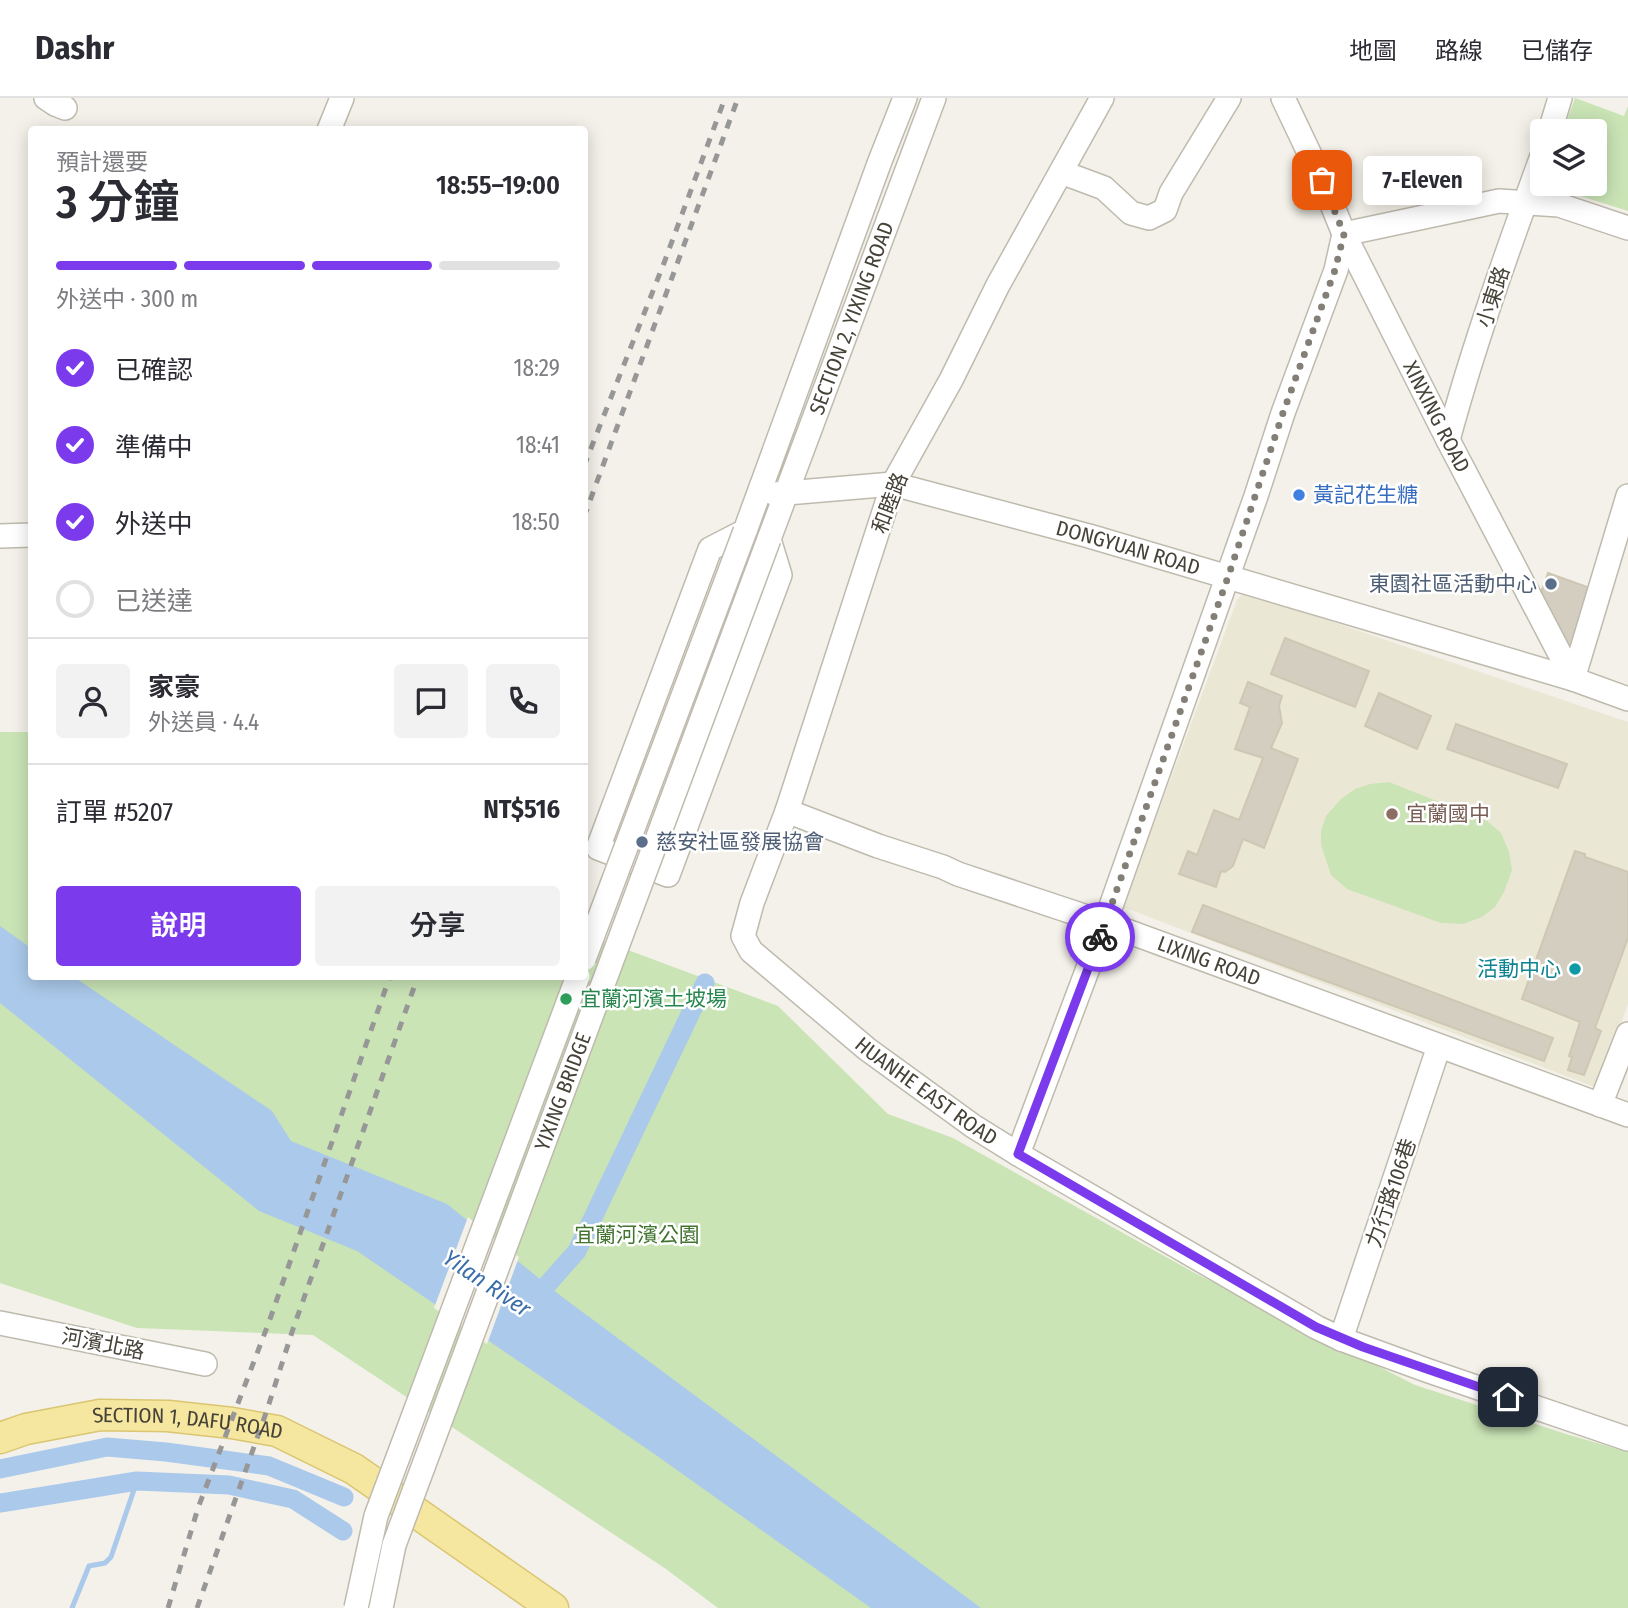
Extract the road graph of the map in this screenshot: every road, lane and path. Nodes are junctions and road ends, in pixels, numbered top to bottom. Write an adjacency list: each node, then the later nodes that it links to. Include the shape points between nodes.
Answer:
1 (342, 98): 9 (street)
2 (905, 98): 18 (street, SECTION 2, YIXING ROAD)
3 (934, 98): 17 (street, SECTION 2, YIXING ROAD)
4 (1102, 98): 10 (street, 和睦路)
5 (1229, 98): 10 (street, via 1165,210 1156,215 1149,218 1131,213 1104,188)
6 (1283, 98): 14 (street, XINXING ROAD)
7 (1560, 98): 8 (street)
8 (1554, 119)
9 (331, 126)
10 (1061, 172): 16 (street, 和睦路)
11 (1530, 188): 12 (street, 小東路)
12 (1525, 202): 13 (street, via 1559,205); 14 (street, via 1499,201); 15 (street, 小東路)
13 (1628, 228)
14 (1344, 234): 15 (street, XINXING ROAD); 24 (street)
15 (1448, 440): 25 (street, XINXING ROAD)
16 (893, 484): 17 (street, DONGYUAN ROAD); 24 (street, DONGYUAN ROAD); 27 (street, 和睦路)
17 (787, 494): 18 (street, DONGYUAN ROAD); 23 (street, SECTION 2, YIXING ROAD)
18 (758, 495): 20 (street, SECTION 2, YIXING ROAD)
19 (1628, 496): 25 (street)
20 (745, 531): 28 (street, via 710,549); 32 (street, bridge)
21 (28, 535): 22 (street)
22 (0, 536)
23 (769, 539): 29 (street, via 780,575); 45 (street, YIXING BRIDGE, bridge, via 394,1545)
24 (1228, 577): 25 (street, DONGYUAN ROAD); 30 (street)
25 (1573, 679): 26 (street)
26 (1628, 699)
27 (788, 811): 30 (street, LIXING ROAD); 31 (street, 和睦路)
28 (611, 814): 29 (street); 29 (street, via 598,848 668,875)
29 (681, 840)
30 (1105, 923): 35 (street, LIXING ROAD); 38 (street)
31 (743, 936): 38 (street, HUANHE EAST ROAD, via 751,951 867,1049)
32 (588, 948)
33 (577, 980): 44 (street, YIXING BRIDGE, bridge, via 376,1516)
34 (1628, 1034): 36 (street)
35 (1439, 1046): 36 (street, LIXING ROAD); 40 (street, 力行路106巷)
36 (1600, 1105): 37 (street, LIXING ROAD)
37 (1628, 1115)
38 (1018, 1154): 40 (street, HUANHE EAST ROAD)
39 (0, 1323): 41 (street, 河濱北路)
40 (1341, 1339): 43 (street, HUANHE EAST ROAD)
41 (205, 1364)
42 (0, 1438): 46 (main road, SECTION 1, DAFU ROAD, via 100,1415 168,1416 277,1431 354,1469)
43 (1628, 1439)
44 (356, 1608)
45 (381, 1608)
46 (554, 1608)

